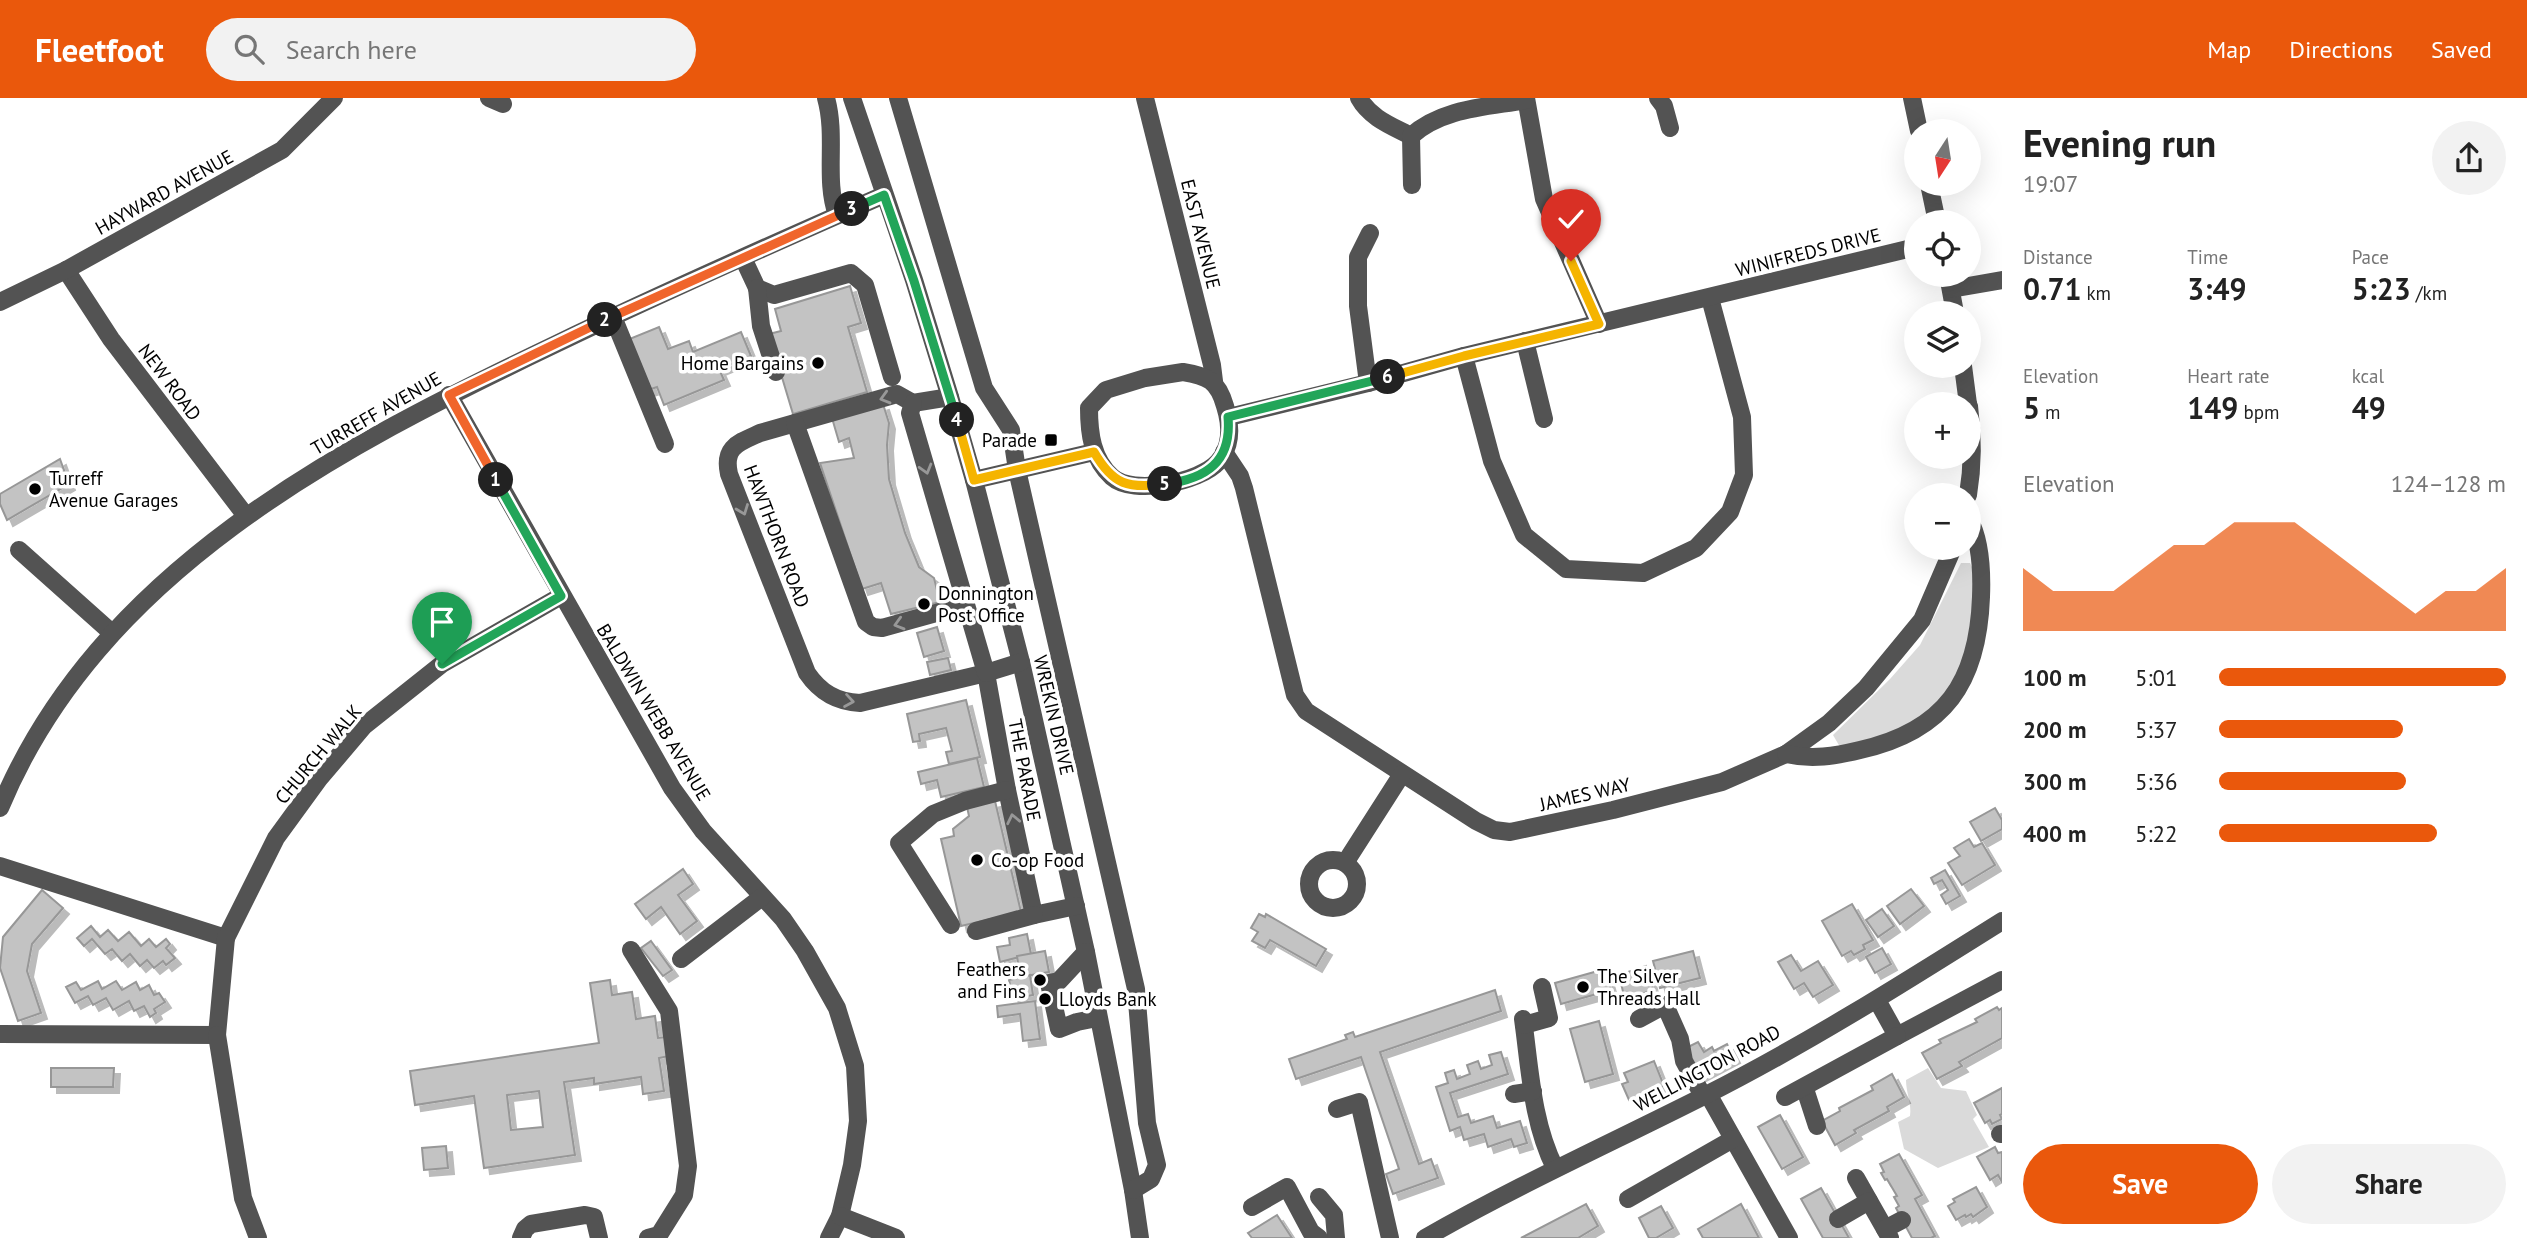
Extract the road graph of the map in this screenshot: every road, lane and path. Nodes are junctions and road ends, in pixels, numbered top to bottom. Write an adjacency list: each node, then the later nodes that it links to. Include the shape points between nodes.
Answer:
1 (334, 98): 19 (street, HAYWARD AVENUE, via 282,150)
2 (826, 98): 15 (street, via 831,117 831,197)
3 (852, 98): 14 (street, WREKIN DRIVE)
4 (898, 98): 42 (street, WREKIN DRIVE, via 984,388 1010,430)
5 (1145, 98): 31 (street, EAST AVENUE)
6 (1359, 98): 12 (street, via 1378,118)
7 (1658, 98): 11 (street)
8 (1912, 98): 10 (street)
9 (1526, 99): 12 (street, via 1442,116); 26 (street, via 1544,199)
10 (1916, 119)
11 (1670, 128)
12 (1411, 136): 13 (street)
13 (1412, 185)
14 (884, 195): 15 (street, TURREFF AVENUE); 34 (street, WREKIN DRIVE)
15 (837, 215): 18 (street, TURREFF AVENUE)
16 (1370, 233): 32 (street, via 1358,257 1358,306)
17 (1904, 250): 23 (street, WINIFREDS DRIVE)
18 (743, 258): 22 (street); 25 (street, TURREFF AVENUE)
19 (66, 270): 24 (street, HAYWARD AVENUE); 44 (street, NEW ROAD, via 111,339)
20 (2002, 280): 21 (street)
21 (1981, 281)
22 (757, 288): 29 (street, via 761,326); 30 (street, via 774,295 851,273 865,285)
23 (1710, 298): 26 (street, WINIFREDS DRIVE); 28 (street, via 1742,417 1744,475 1730,512 1696,548 1643,573 1566,569 1524,536 1492,461)
24 (0, 302)
25 (613, 317): 33 (street, TURREFF AVENUE); 39 (street)
26 (1599, 324): 27 (street, WINIFREDS DRIVE)
27 (1525, 341): 28 (street, WINIFREDS DRIVE); 37 (street)
28 (1464, 356): 32 (street, WINIFREDS DRIVE)
29 (776, 372)
30 (892, 377)
31 (1213, 381): 36 (street, via 1221,391); 40 (street, via 1183,372 1106,390 1089,408)
32 (1368, 383): 36 (street, WINIFREDS DRIVE)
33 (449, 395): 44 (street, TURREFF AVENUE, via 349,449); 48 (street, BALDWIN WEBB AVENUE)
34 (950, 397): 35 (street, HAWTHORN ROAD); 43 (street, WREKIN DRIVE)
35 (913, 403): 38 (street, HAWTHORN ROAD, one-way to 38, via 897,394); 49 (street, THE PARADE, one-way to 49, via 910,413)
36 (1228, 417): 41 (street)
37 (1544, 419)
38 (795, 423): 49 (street, one-way to 38, via 882,628 866,622); 52 (street, HAWTHORN ROAD, one-way to 52, via 740,442 727,462 807,673 817,687 834,698 859,703)
39 (665, 444)
40 (1094, 452): 41 (street, via 1113,479 1126,485 1153,485 1195,478 1217,463); 42 (street)
41 (1224, 452): 55 (street, JAMES WAY, via 1244,488 1295,695 1314,717)
42 (1017, 470): 43 (street); 88 (street, WREKIN DRIVE, via 1136,989 1147,1123 1157,1165 1151,1179)
43 (974, 480): 51 (street, WREKIN DRIVE)
44 (246, 516): 50 (street, TURREFF AVENUE, via 174,572)
45 (19, 550): 50 (street)
46 (1948, 560): 53 (street, JAMES WAY, via 1922,620 1866,688)
47 (1979, 560): 53 (street, JAMES WAY, via 1980,621 1972,656 1959,688 1937,716 1912,734 1873,747 1806,759)
48 (561, 596): 60 (street, BALDWIN WEBB AVENUE, via 672,788); 66 (street, CHURCH WALK, via 442,664 364,726 276,838)
49 (965, 605): 52 (street, THE PARADE)
50 (112, 633): 54 (street, TURREFF AVENUE)
51 (1021, 662): 52 (street); 61 (street, WREKIN DRIVE)
52 (986, 673): 56 (street, THE PARADE)
53 (1786, 754): 55 (street, JAMES WAY, via 1722,782 1510,832 1476,821)
54 (8, 768): 57 (street, TURREFF AVENUE)
55 (1402, 774): 58 (street)
56 (1007, 790): 62 (street, THE PARADE, one-way to 56); 64 (street, via 933,814 899,843)
57 (0, 808)
58 (1345, 863)
59 (0, 866): 66 (street)
60 (762, 897): 69 (street); 93 (street, BALDWIN WEBB AVENUE, via 783,919 837,1008 855,1066 858,1121)
61 (1076, 906): 62 (street); 68 (street, WREKIN DRIVE)
62 (1034, 915): 65 (street)
63 (2002, 921): 72 (street, WELLINGTON ROAD)
64 (951, 925)
65 (976, 930)
66 (226, 938): 76 (street, CHURCH WALK)
67 (631, 950): 100 (street, via 669,1011 688,1166 684,1195 675,1213 659,1235)
68 (1086, 953): 73 (street, WREKIN DRIVE); 73 (street, via 1059,981 1049,983 1059,1030)
69 (681, 959)
70 (2002, 980): 77 (street)
71 (1542, 988): 79 (street, via 1549,1018 1523,1022)
72 (1877, 1000): 77 (street); 81 (street, WELLINGTON ROAD)
73 (1097, 1018): 88 (street, WREKIN DRIVE)
74 (1639, 1018): 81 (street, via 1665,1005 1684,1061)
75 (0, 1034): 76 (street)
76 (217, 1035): 97 (street, CHURCH WALK, via 243,1198)
77 (1897, 1037): 78 (street)
78 (1805, 1089): 82 (street); 84 (street)
79 (1533, 1091): 80 (street); 86 (street, via 1545,1148)
80 (1514, 1094)
81 (1706, 1095): 85 (street); 86 (street, WELLINGTON ROAD)
82 (1785, 1097)
83 (1337, 1109): 106 (street, via 1359,1102)
84 (1816, 1126)
85 (1733, 1139): 90 (street); 108 (street)
86 (1555, 1168): 107 (street, WELLINGTON ROAD)
87 (1856, 1178): 91 (street)
88 (1133, 1190): 103 (street, WREKIN DRIVE)
89 (1319, 1197): 105 (street, via 1334,1216)
90 (1628, 1199)
91 (1869, 1201): 94 (street); 96 (street)
92 (1252, 1207): 104 (street, via 1287,1187 1311,1232)
93 (840, 1216): 101 (street, BALDWIN WEBB AVENUE); 102 (street)
94 (1838, 1219)
95 (1902, 1220): 96 (street)
96 (1887, 1234)
97 (258, 1238)
98 (521, 1238): 99 (street, via 531,1224 585,1215 594,1217)
99 (599, 1238)
100 (648, 1238)
101 (829, 1238)
102 (896, 1238)
103 (1140, 1238)
104 (1319, 1238)
105 (1336, 1238)
106 (1390, 1238)
107 (1425, 1238)
108 (1789, 1238)

